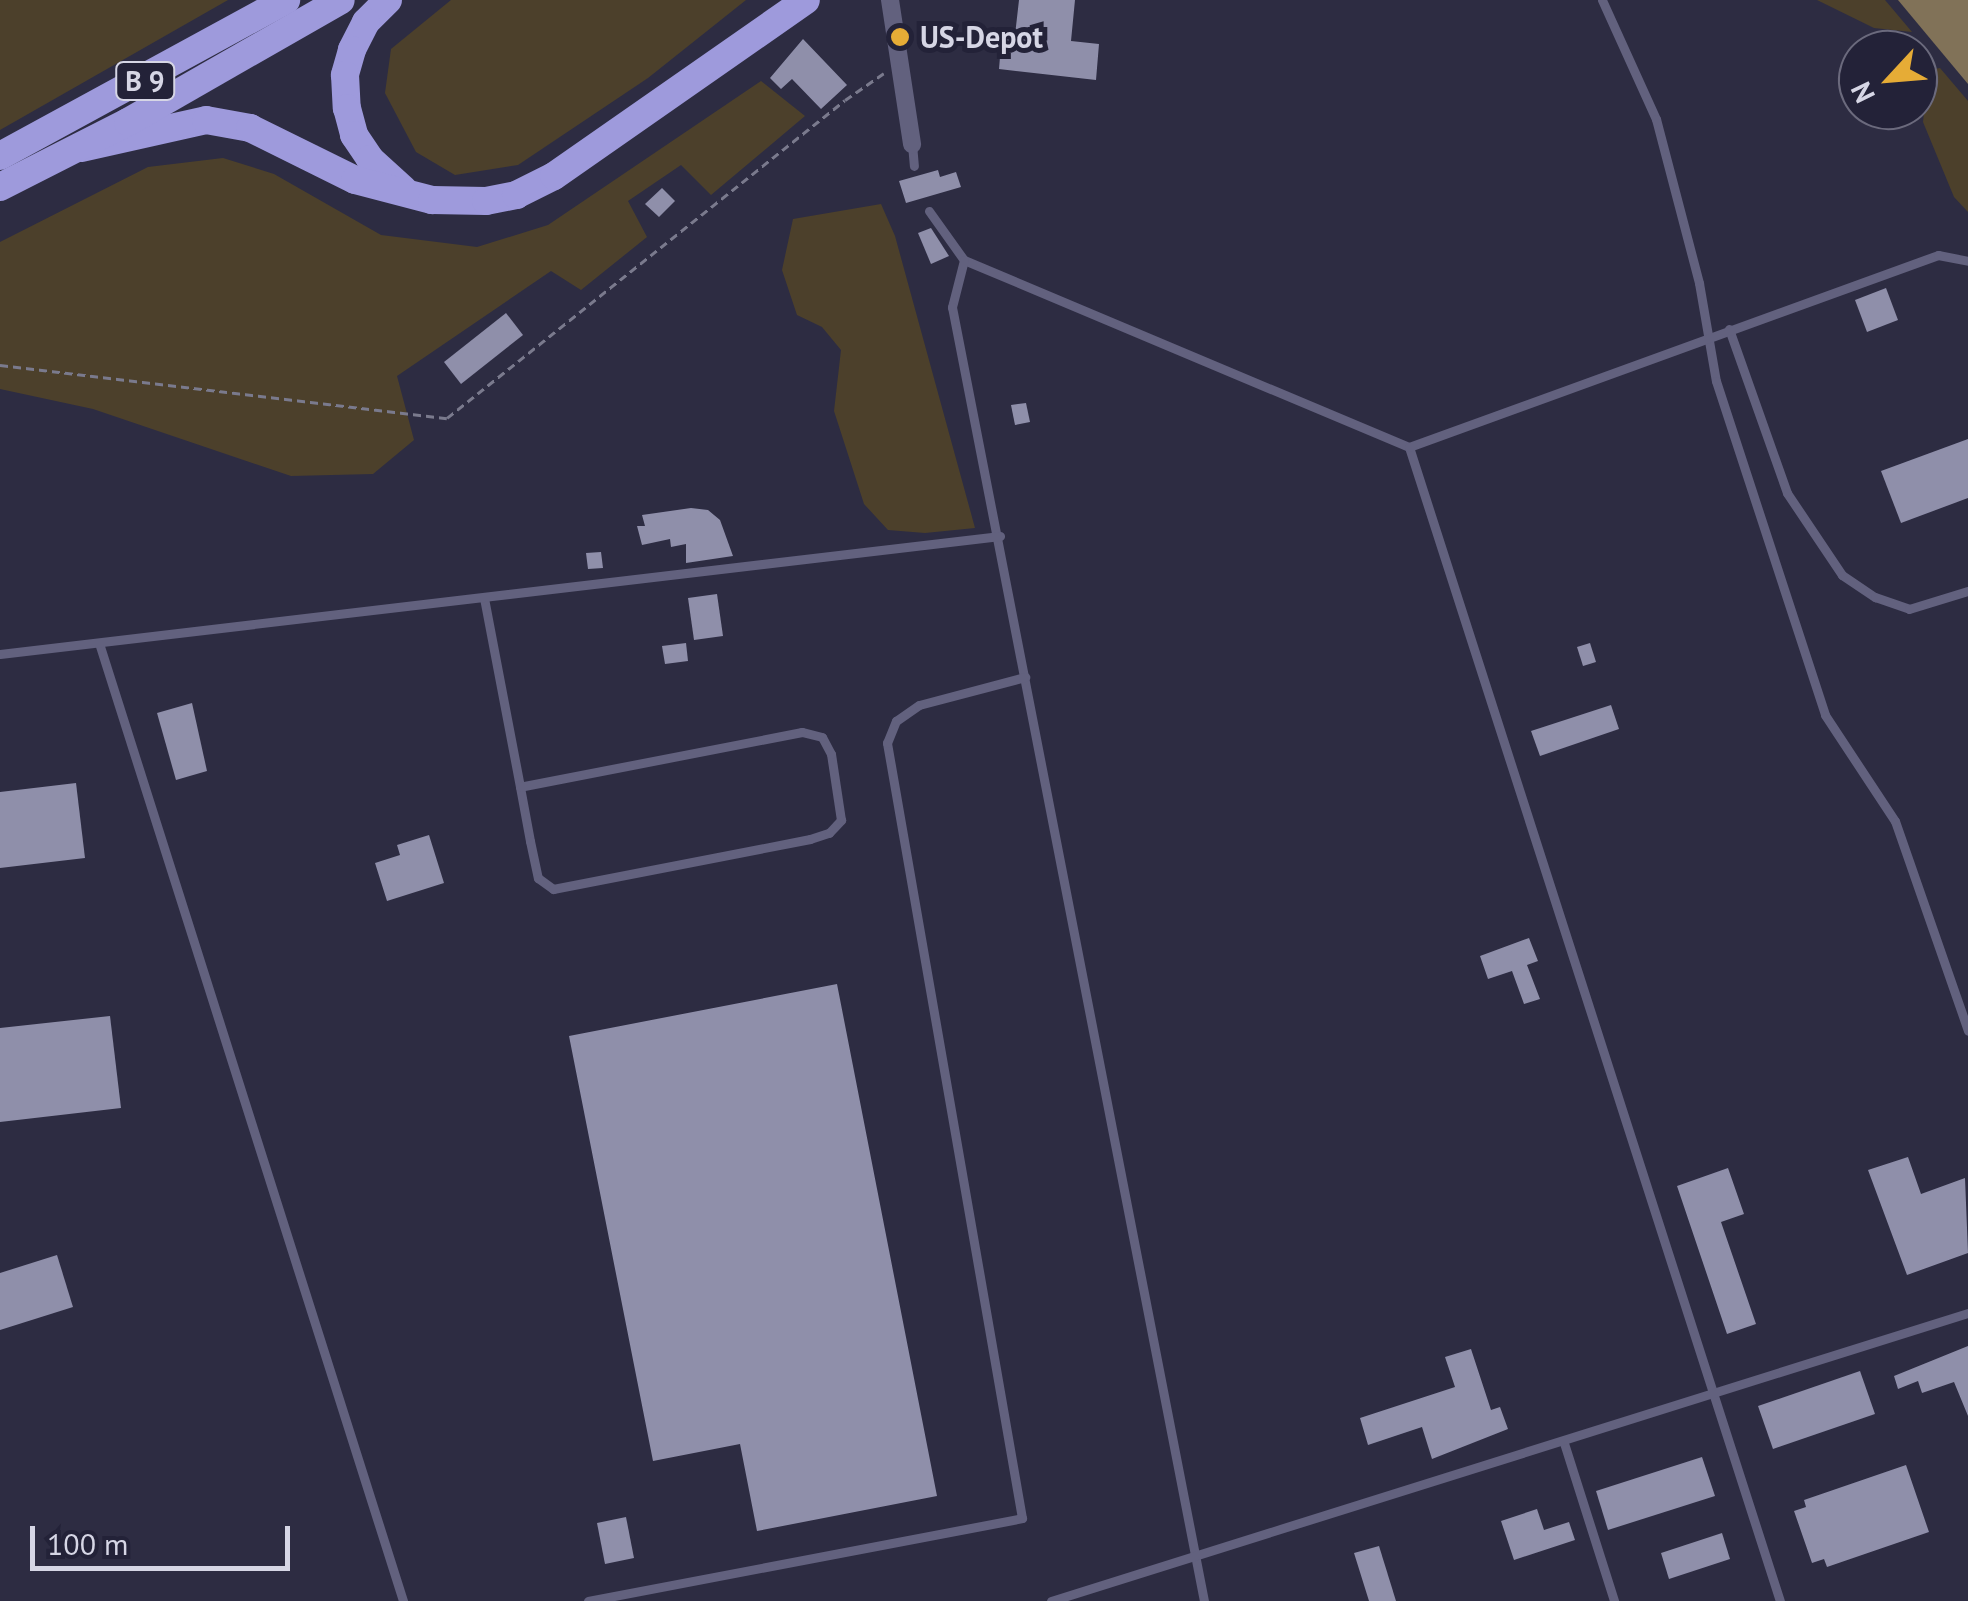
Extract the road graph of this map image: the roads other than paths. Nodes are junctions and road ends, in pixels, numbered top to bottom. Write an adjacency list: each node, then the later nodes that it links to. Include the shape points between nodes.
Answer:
1 (286, 0): 9 (highway, B 9)
2 (341, 0): 8 (highway, B 9)
3 (388, 0): 12 (highway, via 352,50 347,108 370,158)
4 (890, 0): 7 (street)
5 (1602, 0): 17 (lane, via 1656,118)
6 (794, 4): 12 (highway, via 528,189 486,201)
7 (912, 144): 10 (lane)
8 (81, 148): 11 (highway, B 9); 12 (highway, via 206,120 250,128 355,180)
9 (0, 156)
10 (914, 166)
11 (0, 187)
12 (408, 193)
13 (930, 211): 14 (lane)
14 (964, 260): 18 (lane); 19 (lane, via 952,307)
15 (1968, 261): 16 (lane, via 1938,256)
16 (1730, 329): 17 (lane); 20 (lane, via 1787,493 1842,574 1875,597 1909,609)
17 (1708, 336): 18 (lane); 26 (lane, via 1716,382 1825,714 1896,821)
18 (1409, 447): 28 (lane)
19 (1000, 536): 21 (lane); 24 (lane)
20 (1968, 592)
21 (484, 598): 22 (lane); 25 (lane)
22 (99, 643): 23 (lane); 31 (lane)
23 (0, 654)
24 (1025, 676): 30 (lane); 32 (lane, via 919,705 896,721 887,743 1022,1518)
25 (520, 787): 25 (lane, via 538,878 553,889 810,839 841,820 831,754 822,737 802,732)
26 (1968, 1030)
27 (1968, 1312): 28 (lane)
28 (1715, 1395): 29 (lane); 36 (lane)
29 (1564, 1442): 30 (lane); 35 (lane)
30 (1195, 1558): 33 (lane); 34 (lane)
31 (403, 1601)
32 (588, 1601)
33 (1051, 1601)
34 (1204, 1601)
35 (1614, 1601)
36 (1780, 1601)

